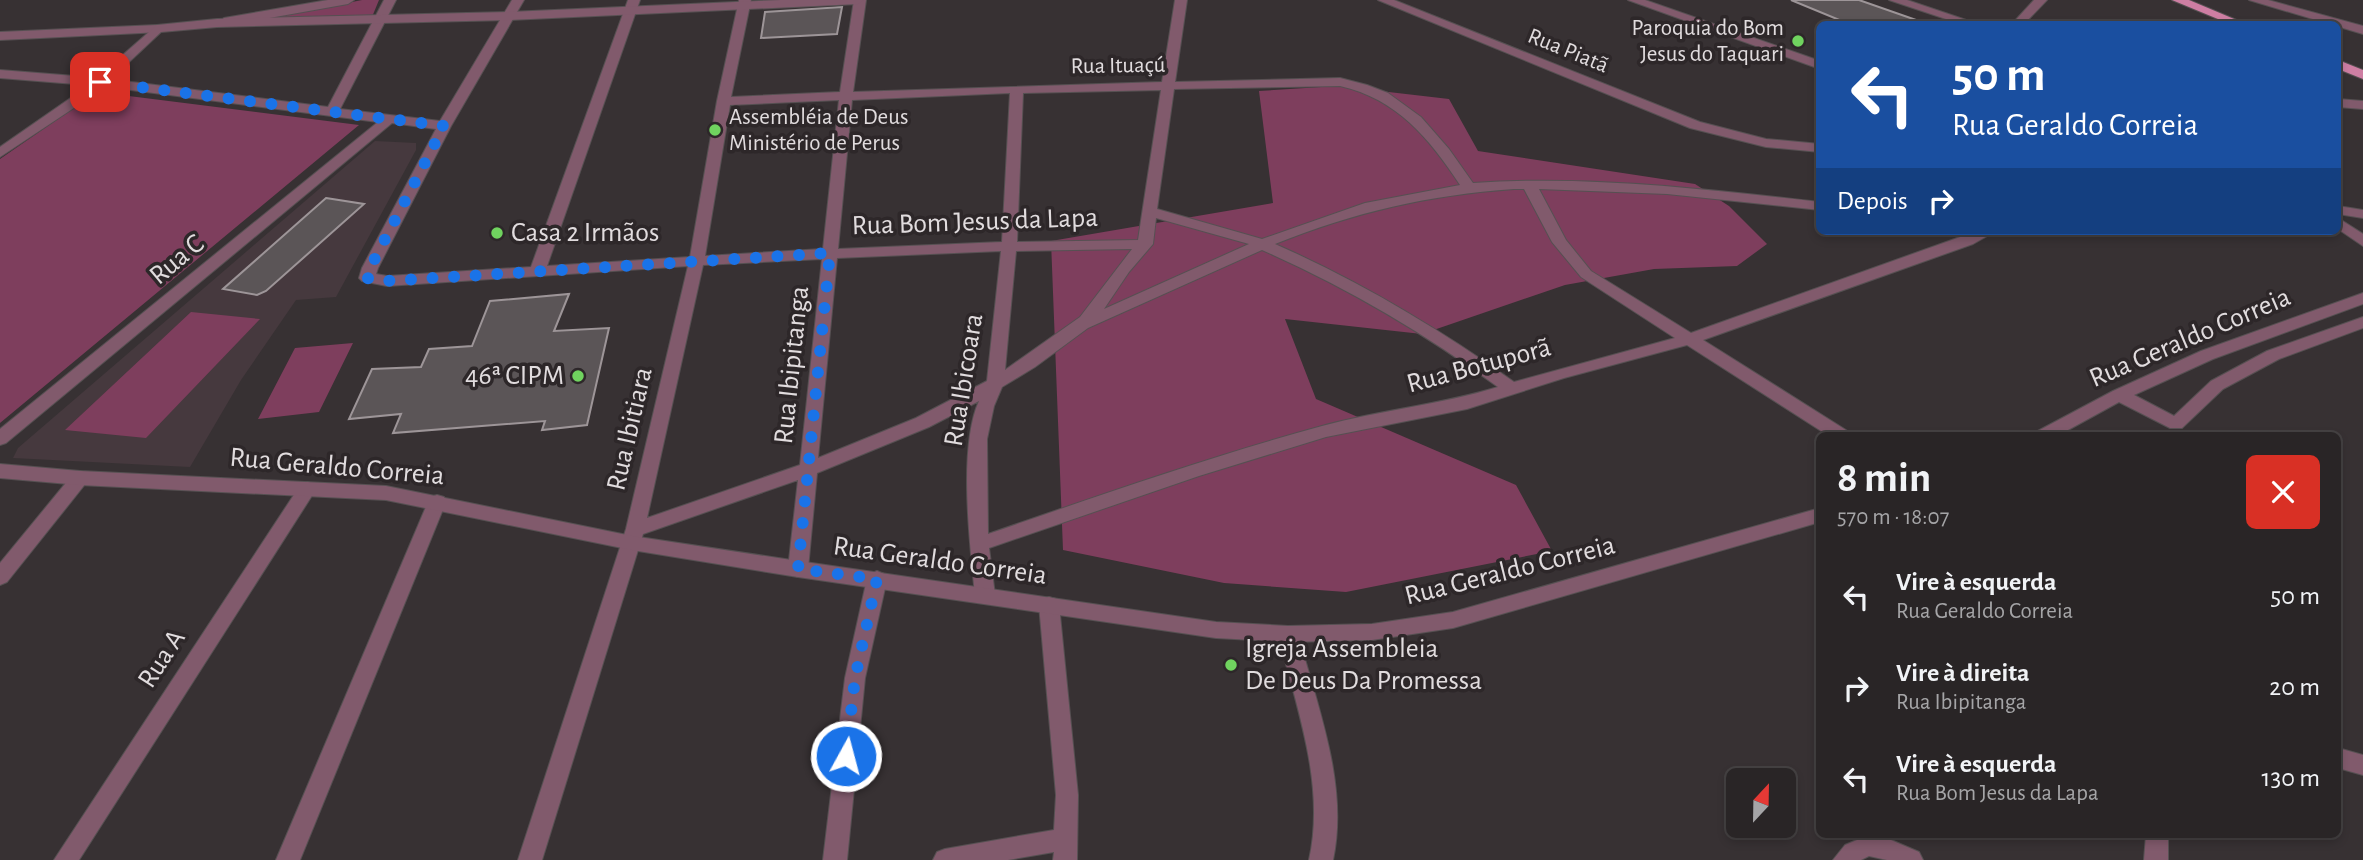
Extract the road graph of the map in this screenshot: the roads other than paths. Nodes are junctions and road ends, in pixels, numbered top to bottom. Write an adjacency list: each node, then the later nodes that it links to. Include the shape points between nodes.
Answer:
1 (348, 0): 22 (street)
2 (390, 0): 17 (street)
3 (518, 0): 16 (street)
4 (859, 0): 13 (street); 34 (street, Rua Ibipitanga)
5 (1181, 0): 32 (street)
6 (1384, 0): 41 (street, Rua Piatã, via 1695,125 1766,143)
7 (1634, 0): 27 (street)
8 (1895, 0): 18 (street)
9 (2041, 0): 19 (street)
10 (2164, 0): 15 (main road)
11 (2178, 0): 15 (main road)
12 (2255, 0): 21 (street)
13 (745, 3): 14 (street); 35 (street, Rua Ibitiara)
14 (632, 5): 16 (street); 57 (street)
15 (2201, 9): 20 (main road)
16 (509, 16): 17 (street); 40 (street)
17 (381, 20): 22 (street); 38 (street)
18 (1962, 21)
19 (2021, 21)
20 (2232, 21)
21 (2331, 21)
22 (217, 23): 24 (street)
23 (2341, 24): 25 (street)
24 (157, 29): 26 (street); 31 (street)
25 (2363, 30)
26 (0, 36)
27 (1816, 64)
28 (2341, 65): 30 (main road)
29 (0, 74): 31 (street)
30 (2363, 75)
31 (100, 82): 38 (street); 42 (street)
32 (1169, 86): 33 (street, Rua Ituaçú); 44 (street, Rua Ituaçú, via 1327,82 1369,88 1423,124); 47 (street)
33 (1017, 89): 34 (street, Rua Ituaçú); 54 (street, Rua Ibicoara)
34 (846, 96): 35 (street, Rua Ituaçú); 55 (street, Rua Ibipitanga)
35 (724, 101): 56 (street, Rua Ibitiara)
36 (2341, 103): 37 (street)
37 (2363, 105)
38 (332, 112): 39 (street)
39 (388, 120): 40 (street); 68 (street, Rua C)
40 (444, 126): 57 (street, Rua Bom Jesus da Lapa, via 367,275 370,280)
41 (1816, 148)
42 (0, 153)
43 (1529, 184): 44 (street); 45 (street, via 1642,188); 61 (street, via 1559,242 1586,274)
44 (1469, 188): 53 (street, via 1363,208)
45 (1816, 205)
46 (2341, 210): 48 (street)
47 (1151, 212): 52 (street); 53 (street)
48 (2363, 214)
49 (2341, 224): 51 (street)
50 (1981, 235): 61 (street, Rua Botuporã)
51 (2363, 241)
52 (1145, 244): 54 (street, Rua Bom Jesus da Lapa); 60 (street)
53 (1262, 244): 60 (street); 63 (street, via 1447,344)
54 (1009, 245): 55 (street, Rua Bom Jesus da Lapa); 62 (street, Rua Ibicoara)
55 (830, 253): 56 (street, Rua Bom Jesus da Lapa); 69 (street, Rua Ibipitanga)
56 (697, 260): 57 (street, Rua Bom Jesus da Lapa); 75 (street, Rua Ibitiara)
57 (537, 271)
58 (2363, 298): 64 (street, Rua Geraldo Correia, via 2207,355)
59 (2363, 322): 65 (street, Rua Geraldo Correia, via 2273,355 2217,385)
60 (1080, 326): 62 (street)
61 (1691, 340): 63 (street, Rua Botuporã); 66 (street)
62 (995, 384): 69 (street, via 920,424); 76 (street, Rua Ibicoara, via 978,439)
63 (1512, 388): 76 (street, Rua Botuporã, via 1434,410 1325,431)
64 (2119, 395): 65 (street); 67 (street, Rua Geraldo Correia)
65 (2175, 430)
66 (1837, 432)
67 (2050, 432)
68 (0, 439)
69 (808, 469): 75 (street); 77 (street, Rua Ibipitanga)
70 (0, 471): 71 (street, Rua Geraldo Correia)
71 (80, 478): 72 (street, Rua Geraldo Correia); 78 (street)
72 (307, 489): 73 (street, Rua Geraldo Correia, via 386,493); 87 (street, Rua A)
73 (438, 502): 75 (street, Rua Geraldo Correia); 88 (street)
74 (1816, 516): 82 (street, Rua Geraldo Correia, via 1453,620 1372,632)
75 (634, 536): 77 (street, Rua Geraldo Correia); 89 (street, Rua Ibitiara)
76 (980, 544): 80 (street, Rua Ibicoara)
77 (798, 569): 79 (street, Rua Geraldo Correia)
78 (0, 577)
79 (877, 579): 80 (street, Rua Geraldo Correia); 90 (street, via 855,678)
80 (985, 595): 81 (street, Rua Geraldo Correia)
81 (1048, 605): 82 (street, Rua Geraldo Correia, via 1216,630); 86 (street, via 1063,732)
82 (1288, 634): 92 (street, via 1326,805)
83 (2341, 759): 84 (street)
84 (2363, 765)
85 (2157, 838): 95 (street)
86 (1066, 849): 91 (street)
87 (66, 860)
88 (288, 860)
89 (530, 860)
90 (835, 860)
91 (946, 860)
92 (1321, 860)
93 (1845, 860): 94 (street, via 1868,844)
94 (1911, 860)
95 (2157, 860)

